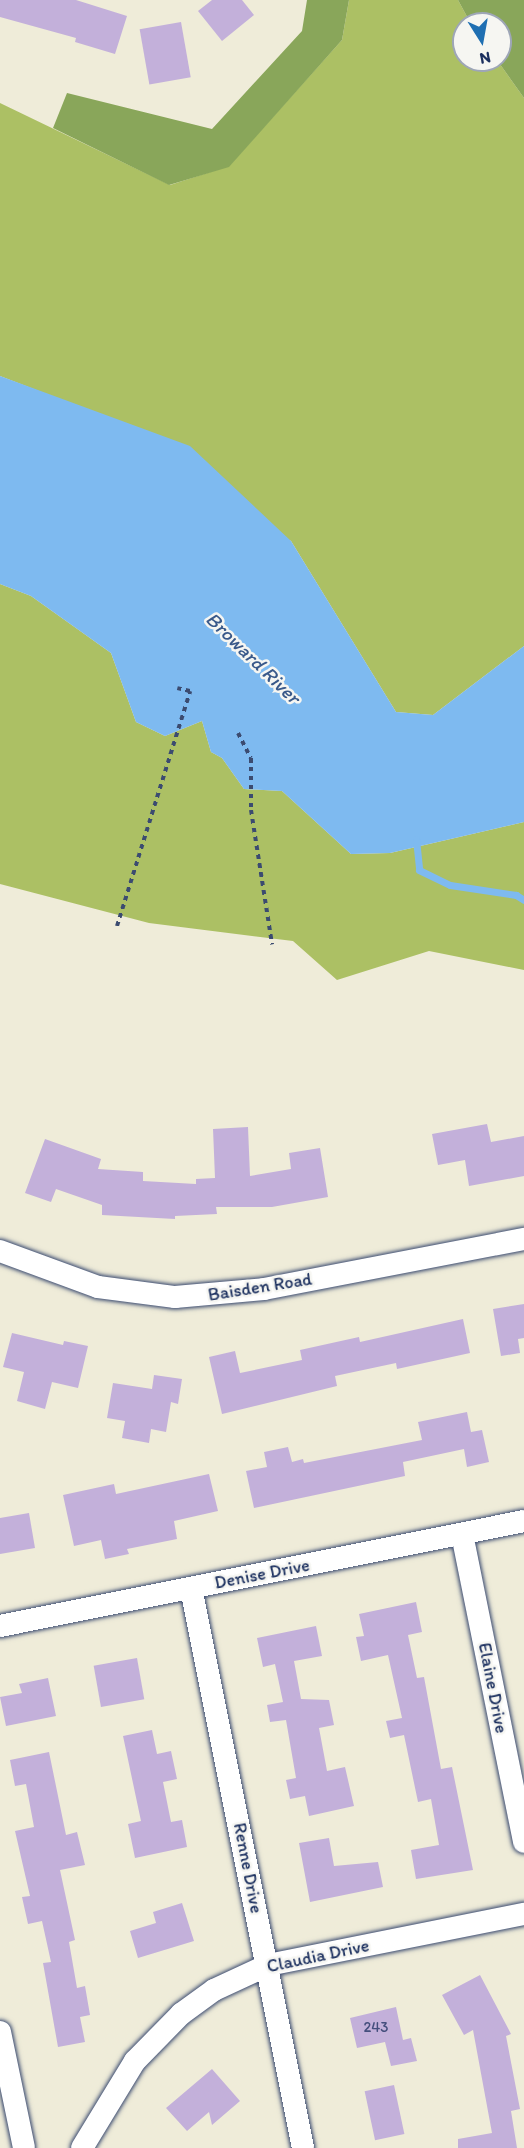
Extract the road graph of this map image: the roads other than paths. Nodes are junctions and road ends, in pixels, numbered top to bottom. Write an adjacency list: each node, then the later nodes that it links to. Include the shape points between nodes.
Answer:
1 (524, 1239): 2 (street, Baisden Road, via 264,1289 175,1297 98,1287)
2 (0, 1251)
3 (524, 1521): 4 (street, Denise Drive)
4 (462, 1534): 5 (street, Denise Drive); 7 (street, Elaine Drive)
5 (191, 1588): 6 (street, Denise Drive); 9 (street, Renne Drive)
6 (0, 1626)
7 (524, 1842)
8 (524, 1914): 9 (street, Claudia Drive)
9 (268, 1965): 12 (street, Claudia Drive, via 214,1990 155,2038 119,2084); 13 (street, Renne Drive)
10 (0, 2032): 11 (street)
11 (24, 2148)
12 (82, 2148)
13 (303, 2148)

